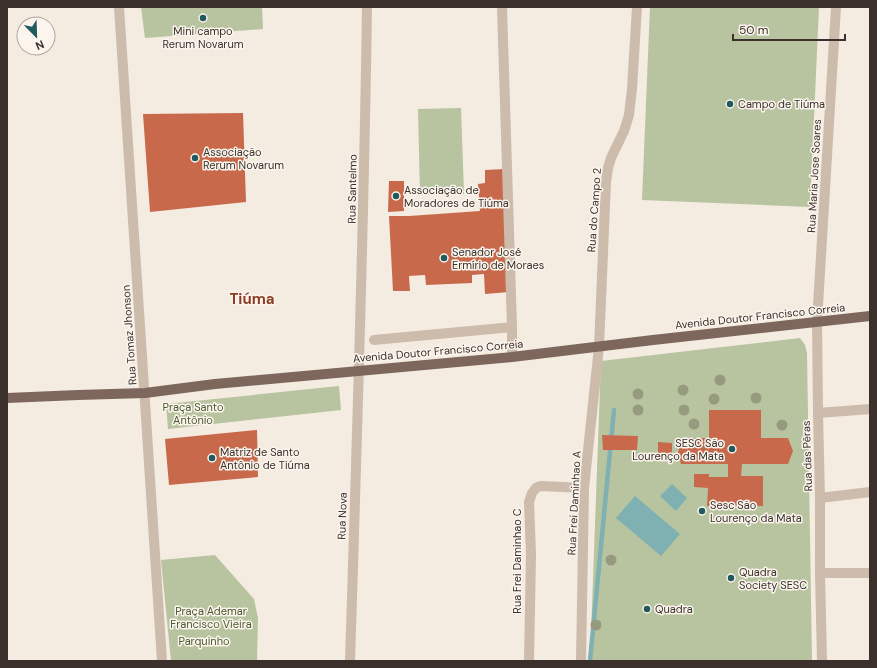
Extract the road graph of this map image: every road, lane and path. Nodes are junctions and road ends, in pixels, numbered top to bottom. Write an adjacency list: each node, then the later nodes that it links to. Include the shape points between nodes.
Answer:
1 (119, 7): 13 (street, Rua Tomaz Jhonson)
2 (367, 7): 12 (street, Rua Santelmo)
3 (502, 7): 8 (street)
4 (637, 7): 10 (street, Rua do Campo 2, via 629,115 611,158 606,182)
5 (836, 7): 7 (street, Rua Maria Jose Soares)
6 (870, 316): 7 (main road, Avenida Doutor Francisco Correia)
7 (817, 322): 10 (main road, Avenida Doutor Francisco Correia); 16 (street, Rua das Pêras)
8 (512, 327): 9 (street); 11 (street)
9 (374, 340)
10 (599, 347): 11 (main road, Avenida Doutor Francisco Correia); 17 (street, Rua Frei Daminhao A)
11 (512, 357): 12 (main road, Avenida Doutor Francisco Correia)
12 (359, 371): 13 (main road, Avenida Doutor Francisco Correia); 23 (street, Rua Nova)
13 (145, 393): 14 (main road, Avenida Doutor Francisco Correia); 22 (street, Rua Tomaz Jhonson)
14 (7, 398)
15 (870, 409): 16 (street)
16 (818, 413): 19 (street, Rua das Pêras)
17 (584, 488): 24 (street, Rua Frei Daminhao C, via 540,486 530,498); 25 (street, Rua Frei Daminhao A)
18 (870, 492): 19 (street)
19 (820, 498): 20 (street, Rua das Pêras)
20 (820, 573): 21 (street); 26 (street, Rua das Pêras)
21 (870, 573)
22 (162, 661)
23 (350, 661)
24 (529, 661)
25 (581, 661)
26 (822, 661)

